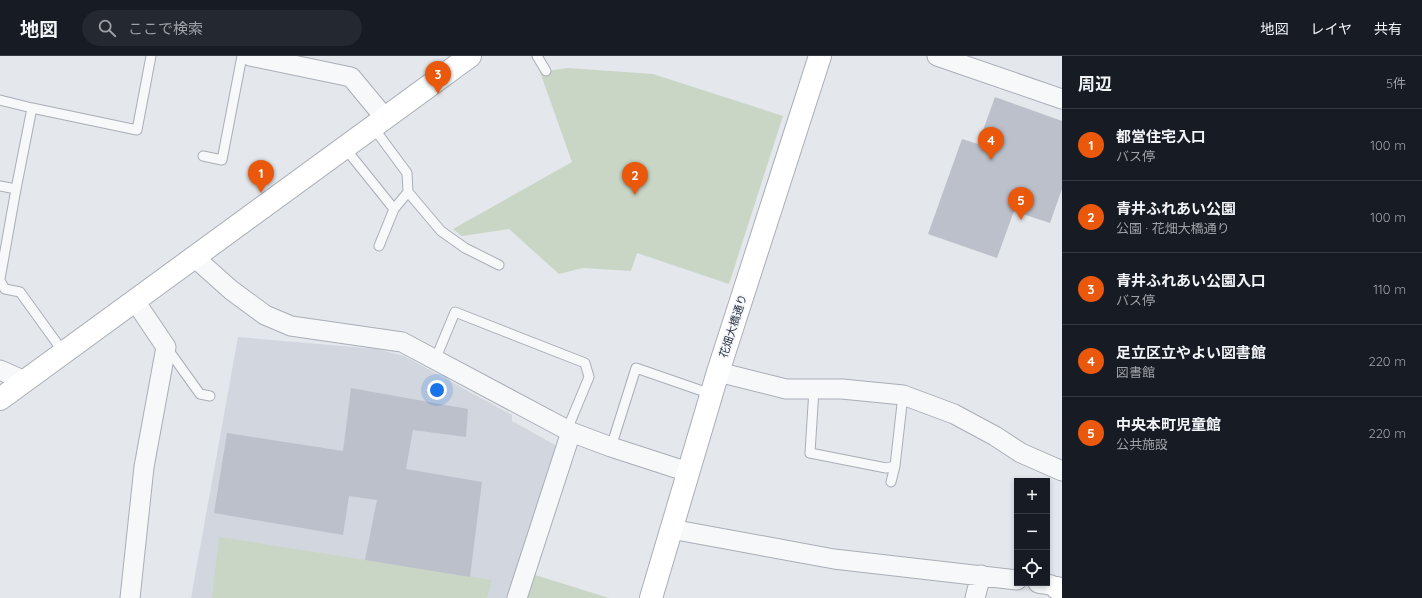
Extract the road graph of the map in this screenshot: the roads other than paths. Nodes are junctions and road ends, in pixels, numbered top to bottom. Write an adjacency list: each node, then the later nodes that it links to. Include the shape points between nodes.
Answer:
1 (152, 56): 11 (lane, via 137,130)
2 (242, 56): 14 (lane, via 222,160)
3 (470, 56): 12 (street)
4 (537, 56): 8 (lane)
5 (820, 56): 28 (street, 花畑大橋通り)
6 (937, 56): 9 (street)
7 (257, 57): 12 (street, via 351,77)
8 (546, 71)
9 (1062, 99)
10 (0, 100): 11 (lane)
11 (32, 108): 16 (lane)
12 (379, 123): 13 (street); 17 (lane, via 407,172)
13 (344, 147): 18 (lane); 20 (street)
14 (203, 156)
15 (0, 186): 16 (lane)
16 (16, 188): 22 (lane)
17 (408, 192): 18 (lane); 21 (lane, via 441,231 465,248)
18 (394, 209): 19 (lane)
19 (379, 246)
20 (194, 257): 23 (street); 26 (street, via 231,290 265,315 291,326 402,342)
21 (499, 266)
22 (0, 280): 25 (lane, via 5,289 20,292)
23 (135, 301): 24 (street); 25 (street)
24 (166, 347): 33 (lane, via 200,394); 44 (street, via 144,467)
25 (64, 353): 29 (street)
26 (435, 360): 35 (street); 35 (lane, via 455,312 585,363 589,377)
27 (0, 370): 29 (street)
28 (718, 372): 30 (street, via 786,389); 31 (street, 花畑大橋通り)
29 (25, 381): 34 (street)
30 (814, 389): 32 (street); 37 (lane, via 810,452 886,468)
31 (712, 394): 36 (lane, via 636,368); 39 (street, 花畑大橋通り)
32 (903, 395): 37 (lane); 38 (street, via 954,414 996,436 1021,453)
33 (210, 396)
34 (0, 400)
35 (569, 431): 36 (street); 45 (street)
36 (611, 447): 39 (street)
37 (895, 466): 40 (lane)
38 (1062, 470)
39 (688, 472): 41 (street, 花畑大橋通り)
40 (891, 482)
41 (671, 529): 42 (street, via 834,559); 46 (street, 花畑大橋通り)
42 (981, 575): 43 (street); 47 (street)
43 (1014, 580)
44 (130, 598)
45 (517, 598)
46 (651, 598)
47 (975, 598)

